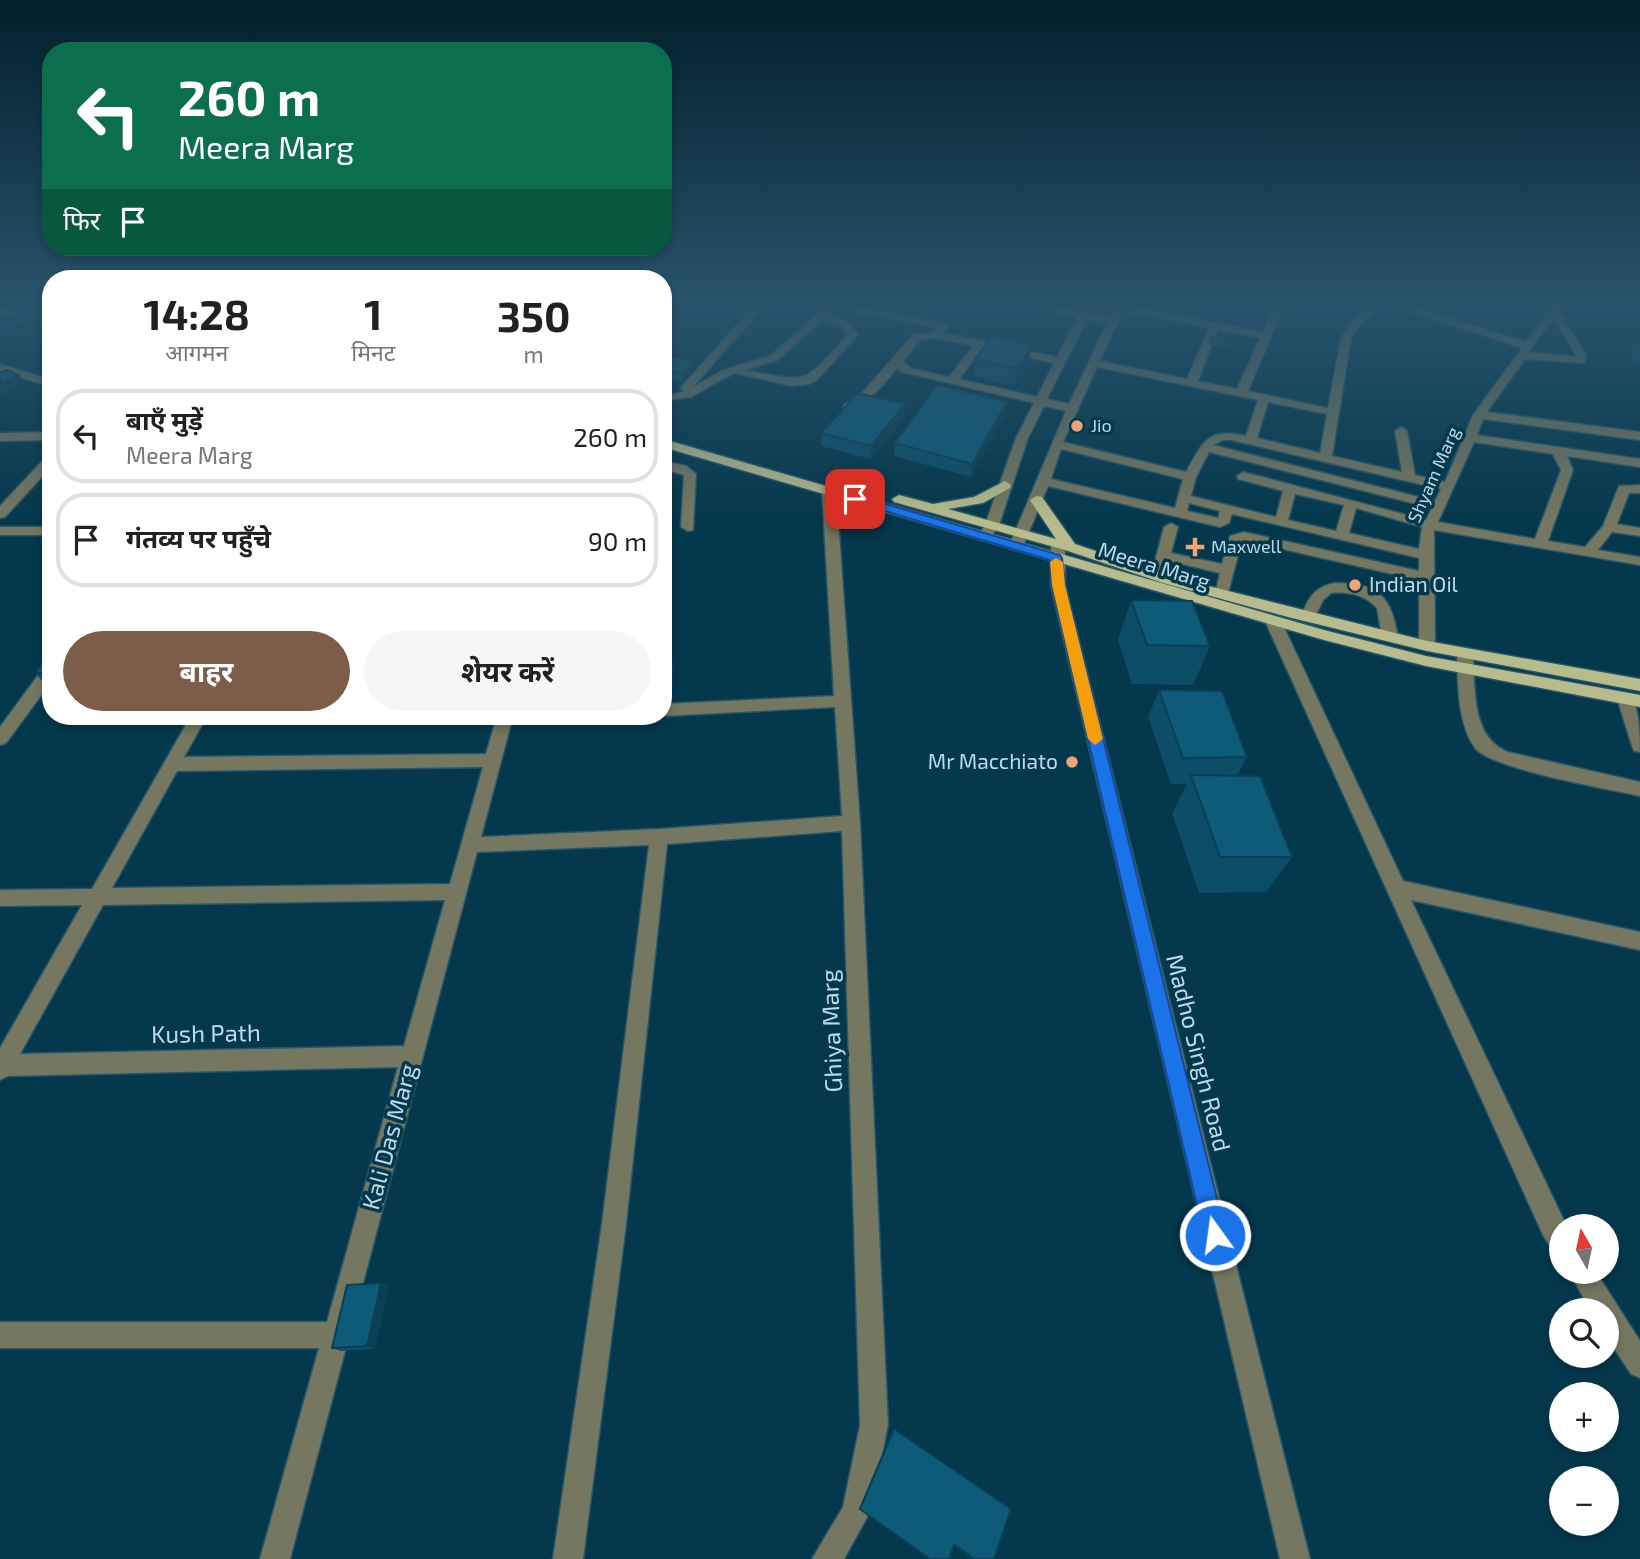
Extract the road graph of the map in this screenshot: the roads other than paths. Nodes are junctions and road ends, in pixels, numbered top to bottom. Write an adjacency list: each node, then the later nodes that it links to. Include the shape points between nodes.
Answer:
1 (23, 375): 17 (street)
2 (35, 375): 17 (street)
3 (699, 375): 22 (street)
4 (724, 375): 24 (street, via 695,392)
5 (754, 375): 6 (street, via 793,383)
6 (816, 375)
7 (885, 375): 28 (street)
8 (925, 375): 19 (street)
9 (956, 375): 19 (street)
10 (1051, 375): 25 (street)
11 (1089, 375): 26 (street)
12 (1151, 375): 20 (street)
13 (1194, 375): 20 (street)
14 (1249, 375): 21 (street)
15 (1340, 375): 27 (street)
16 (1507, 375): 29 (street, Shyam Marg)
17 (30, 377): 18 (street)
18 (42, 381)
19 (951, 381): 25 (street)
20 (1191, 383): 21 (street)
21 (1241, 393): 23 (street)
22 (672, 398)
23 (1264, 398): 27 (street); 36 (street)
24 (672, 399)
25 (1038, 402): 26 (street); 51 (street)
26 (1073, 409): 38 (street)
27 (1333, 412): 42 (street)
28 (842, 414)
29 (1479, 415): 31 (street); 37 (street, Shyam Marg)
30 (1401, 431): 49 (street)
31 (1598, 431): 34 (street); 46 (street)
32 (672, 435): 60 (main road, Meera Marg)
33 (42, 436): 35 (street)
34 (1640, 436)
35 (0, 437)
36 (1251, 438): 40 (street, via 1219,435); 42 (street)
37 (1469, 438): 41 (street); 52 (street, Shyam Marg)
38 (1056, 444): 48 (street); 50 (street)
39 (672, 446): 55 (main road, Meera Marg)
40 (1206, 447): 48 (street); 59 (street)
41 (1559, 453): 46 (street); 75 (street, via 1567,470)
42 (1326, 456): 49 (street)
43 (1640, 463): 46 (street)
44 (672, 467): 66 (street, via 690,474)
45 (42, 469): 63 (street)
46 (1619, 475): 54 (street); 68 (street)
47 (1242, 476): 53 (street)
48 (1190, 477): 56 (street)
49 (1409, 477): 52 (street)
50 (1044, 481): 57 (street); 62 (street)
51 (1004, 485): 60 (main road, via 978,500); 71 (street)
52 (1449, 487): 59 (street, Shyam Marg)
53 (1290, 489): 58 (street); 64 (street)
54 (1640, 489)
55 (830, 491): 71 (main road, Meera Marg); 93 (street, Ghiya Marg)
56 (1184, 498): 61 (street); 62 (street)
57 (1037, 500): 74 (street); 76 (main road)
58 (1351, 503): 65 (street); 73 (street)
59 (1439, 506): 65 (street, Shyam Marg)
60 (927, 507): 71 (main road, Meera Marg)
61 (1227, 509): 62 (street, via 1220,523); 64 (street)
62 (1180, 513)
63 (0, 514)
64 (1281, 522): 73 (street)
65 (1430, 525): 75 (street); 78 (street, Shyam Marg)
66 (688, 527)
67 (1171, 527): 79 (street)
68 (1609, 527): 72 (street); 77 (street)
69 (0, 531): 70 (street)
70 (42, 531)
71 (988, 531): 74 (main road, Meera Marg)
72 (1640, 531)
73 (1341, 535): 78 (street)
74 (1019, 540): 76 (main road, Meera Marg)
75 (1541, 544): 77 (street)
76 (1062, 550): 82 (main road, Meera Marg); 86 (main road, Meera Marg); 120 (street, Madho Singh Road, via 1062,598)
77 (1588, 553): 80 (street)
78 (1426, 555): 83 (street, Shyam Marg)
79 (1164, 556): 81 (street); 82 (street)
80 (1640, 561)
81 (1227, 570): 83 (street, via 1239,538); 84 (street)
82 (1158, 576): 84 (main road, Meera Marg)
83 (1426, 577): 88 (street, Shyam Marg)
84 (1222, 594): 85 (main road, Meera Marg)
85 (1308, 617): 87 (main road, Meera Marg); 87 (street, via 1324,591 1362,592 1384,606)
86 (1273, 621): 89 (main road, Meera Marg); 105 (street)
87 (1390, 637): 88 (main road, Meera Marg)
88 (1427, 646): 89 (main road, Meera Marg)
89 (1465, 661): 91 (main road, Meera Marg); 92 (main road, Meera Marg); 101 (street, via 1474,729 1487,750)
90 (42, 682): 97 (street)
91 (1640, 685)
92 (1632, 700): 98 (street)
93 (843, 701): 94 (street); 102 (street, Ghiya Marg)
94 (672, 710)
95 (194, 725): 100 (street)
96 (503, 725): 99 (street, Kali Das Marg)
97 (0, 739)
98 (1640, 746)
99 (493, 760): 100 (street); 104 (street, Kali Das Marg)
100 (172, 764): 107 (street)
101 (1640, 789)
102 (851, 823): 103 (street); 119 (street, Ghiya Marg, via 874,1424 856,1512)
103 (659, 837): 104 (street); 118 (street, via 614,1224)
104 (469, 845): 106 (street, Kali Das Marg)
105 (1396, 888): 109 (street); 112 (street)
106 (457, 892): 107 (street); 110 (street, Kali Das Marg)
107 (97, 897): 108 (street); 111 (street)
108 (0, 898)
109 (1640, 942)
110 (412, 1056): 111 (street, Kush Path); 115 (street, Kali Das Marg)
111 (1, 1067)
112 (1549, 1220)
113 (1619, 1332): 116 (street)
114 (0, 1335): 115 (street)
115 (336, 1335): 117 (street, Kali Das Marg)
116 (1640, 1365)
117 (275, 1559)
118 (568, 1559)
119 (827, 1559)
120 (1294, 1559)

